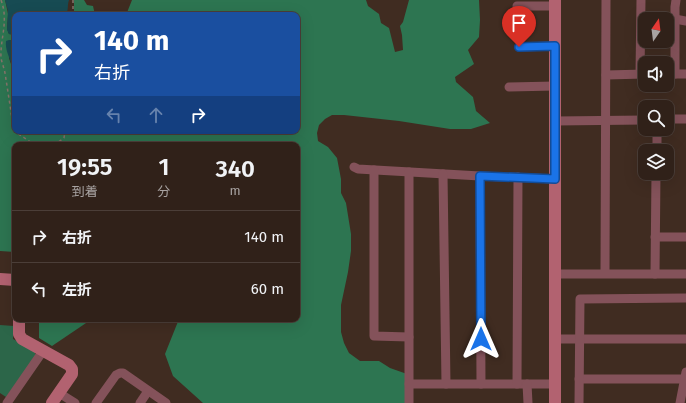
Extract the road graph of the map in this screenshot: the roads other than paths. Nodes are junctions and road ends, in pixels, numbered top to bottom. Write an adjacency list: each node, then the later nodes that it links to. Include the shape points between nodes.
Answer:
1 (606, 0): 15 (street)
2 (641, 0): 10 (street)
3 (676, 0): 6 (street)
4 (555, 3): 5 (street); 8 (street)
5 (517, 6)
6 (675, 19): 7 (street); 11 (street)
7 (686, 21)
8 (555, 46): 9 (street); 16 (street)
9 (519, 47)
10 (643, 56)
11 (672, 56)
12 (638, 74): 15 (street)
13 (674, 74): 14 (street)
14 (686, 74)
15 (606, 75): 20 (street)
16 (555, 86): 17 (street); 22 (street)
17 (510, 87)
18 (674, 119): 19 (street)
19 (686, 119)
20 (606, 120): 21 (street); 22 (street); 34 (street)
21 (638, 120)
22 (555, 121): 29 (street)
23 (354, 167): 24 (street)
24 (374, 170): 25 (street); 41 (street, via 374,336)
25 (409, 172): 26 (street); 41 (street)
26 (443, 174): 27 (street); 49 (street)
27 (480, 176): 28 (street); 50 (street)
28 (518, 177): 29 (street); 51 (street)
29 (555, 179): 33 (street)
30 (656, 180): 31 (street)
31 (655, 237): 32 (street); 35 (street)
32 (686, 237)
33 (555, 274): 34 (street); 43 (street)
34 (605, 274): 35 (street)
35 (655, 274): 36 (street)
36 (686, 274)
37 (0, 279): 38 (street)
38 (12, 280)
39 (686, 298): 42 (street, via 580,299)
40 (19, 322): 45 (street, via 20,337)
41 (409, 337): 48 (street)
42 (580, 338): 43 (street); 44 (street); 47 (street)
43 (555, 339): 53 (street)
44 (686, 339)
45 (43, 351): 55 (street, via 72,369 72,374); 57 (street)
46 (685, 376): 47 (street); 56 (street)
47 (579, 379): 66 (street)
48 (409, 384): 49 (street); 63 (street)
49 (446, 384): 50 (street)
50 (481, 384): 51 (street)
51 (517, 384): 52 (street)
52 (527, 384): 53 (street); 64 (street)
53 (555, 384): 65 (street)
54 (148, 391): 60 (street, via 120,373); 61 (street); 62 (street)
55 (60, 393): 58 (street); 59 (street)
56 (684, 393): 67 (street)
57 (7, 403)
58 (52, 403)
59 (75, 403)
60 (96, 403)
61 (140, 403)
62 (166, 403)
63 (409, 403)
64 (528, 403)
65 (555, 403)
66 (579, 403)
67 (680, 403)

